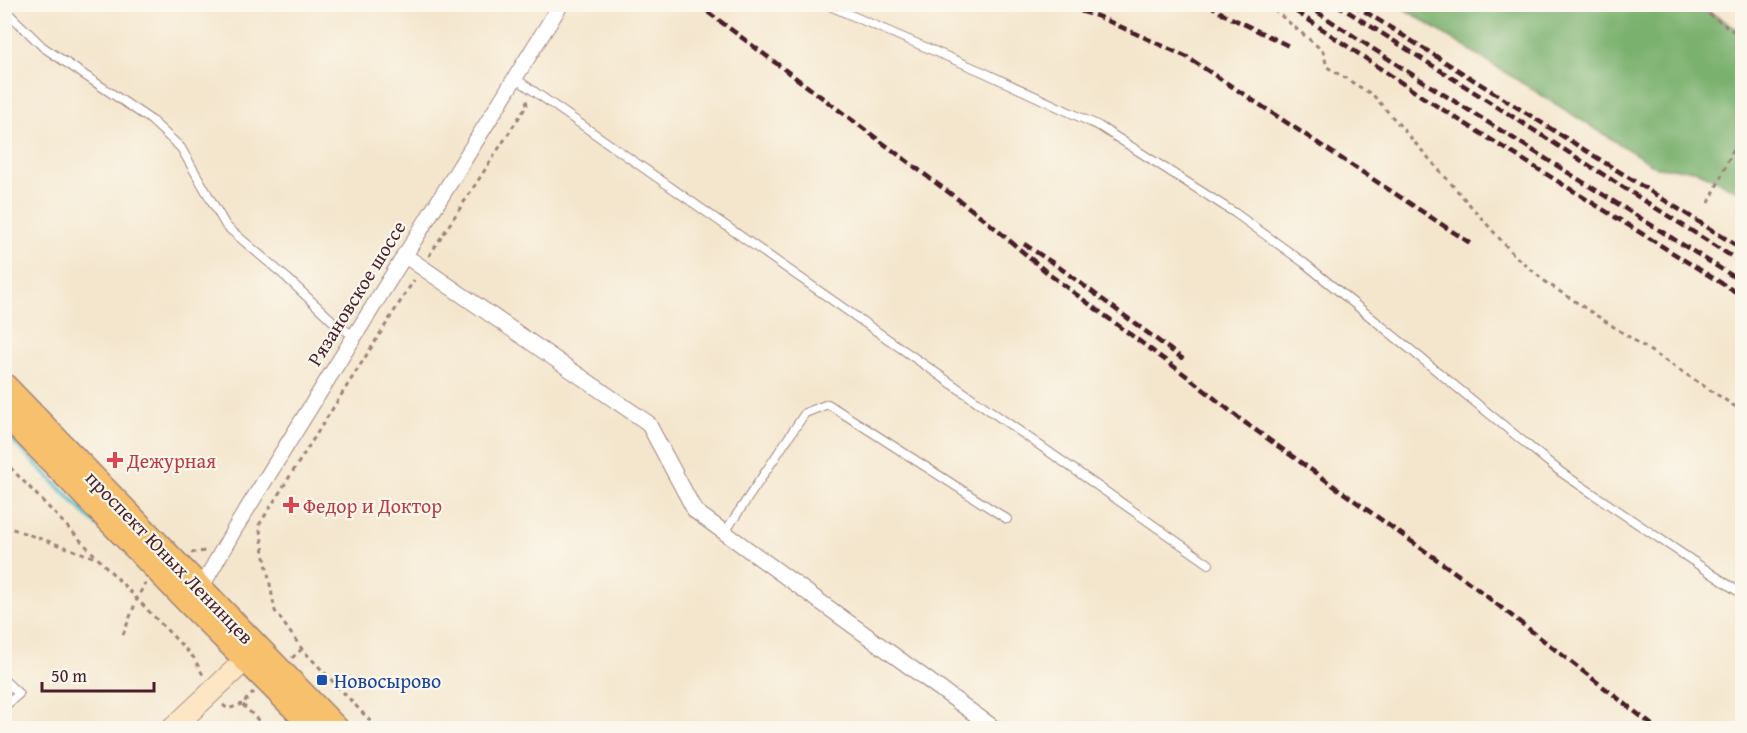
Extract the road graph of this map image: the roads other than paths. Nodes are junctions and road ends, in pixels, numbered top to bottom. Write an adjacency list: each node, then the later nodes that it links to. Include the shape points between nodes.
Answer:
1 (561, 4): 4 (street, Рязановское шоссе)
2 (825, 4): 12 (lane, via 1099,126 1148,157 1303,262 1562,473)
3 (4, 9): 6 (lane, via 42,47 151,120 181,148 226,226 338,326)
4 (518, 80): 5 (street, Рязановское шоссе); 11 (lane)
5 (404, 255): 6 (street, Рязановское шоссе); 10 (street, via 648,423 695,510)
6 (355, 336): 13 (street, Рязановское шоссе)
7 (4, 384): 13 (main road, проспект Юных Ленинцев)
8 (4, 413): 13 (main road, проспект Юных Ленинцев, via 157,570)
9 (1007, 519): 10 (lane, via 828,404 805,413)
10 (725, 532): 20 (street)
11 (1209, 564)
12 (1743, 594)
13 (196, 597): 14 (main road, проспект Юных Ленинцев)
14 (252, 653): 17 (street); 18 (main road, проспект Юных Ленинцев); 19 (main road, проспект Юных Ленинцев)
15 (4, 680): 16 (lane, via 19,694)
16 (4, 707)
17 (172, 729)
18 (313, 729)
19 (337, 729)
20 (994, 729)

